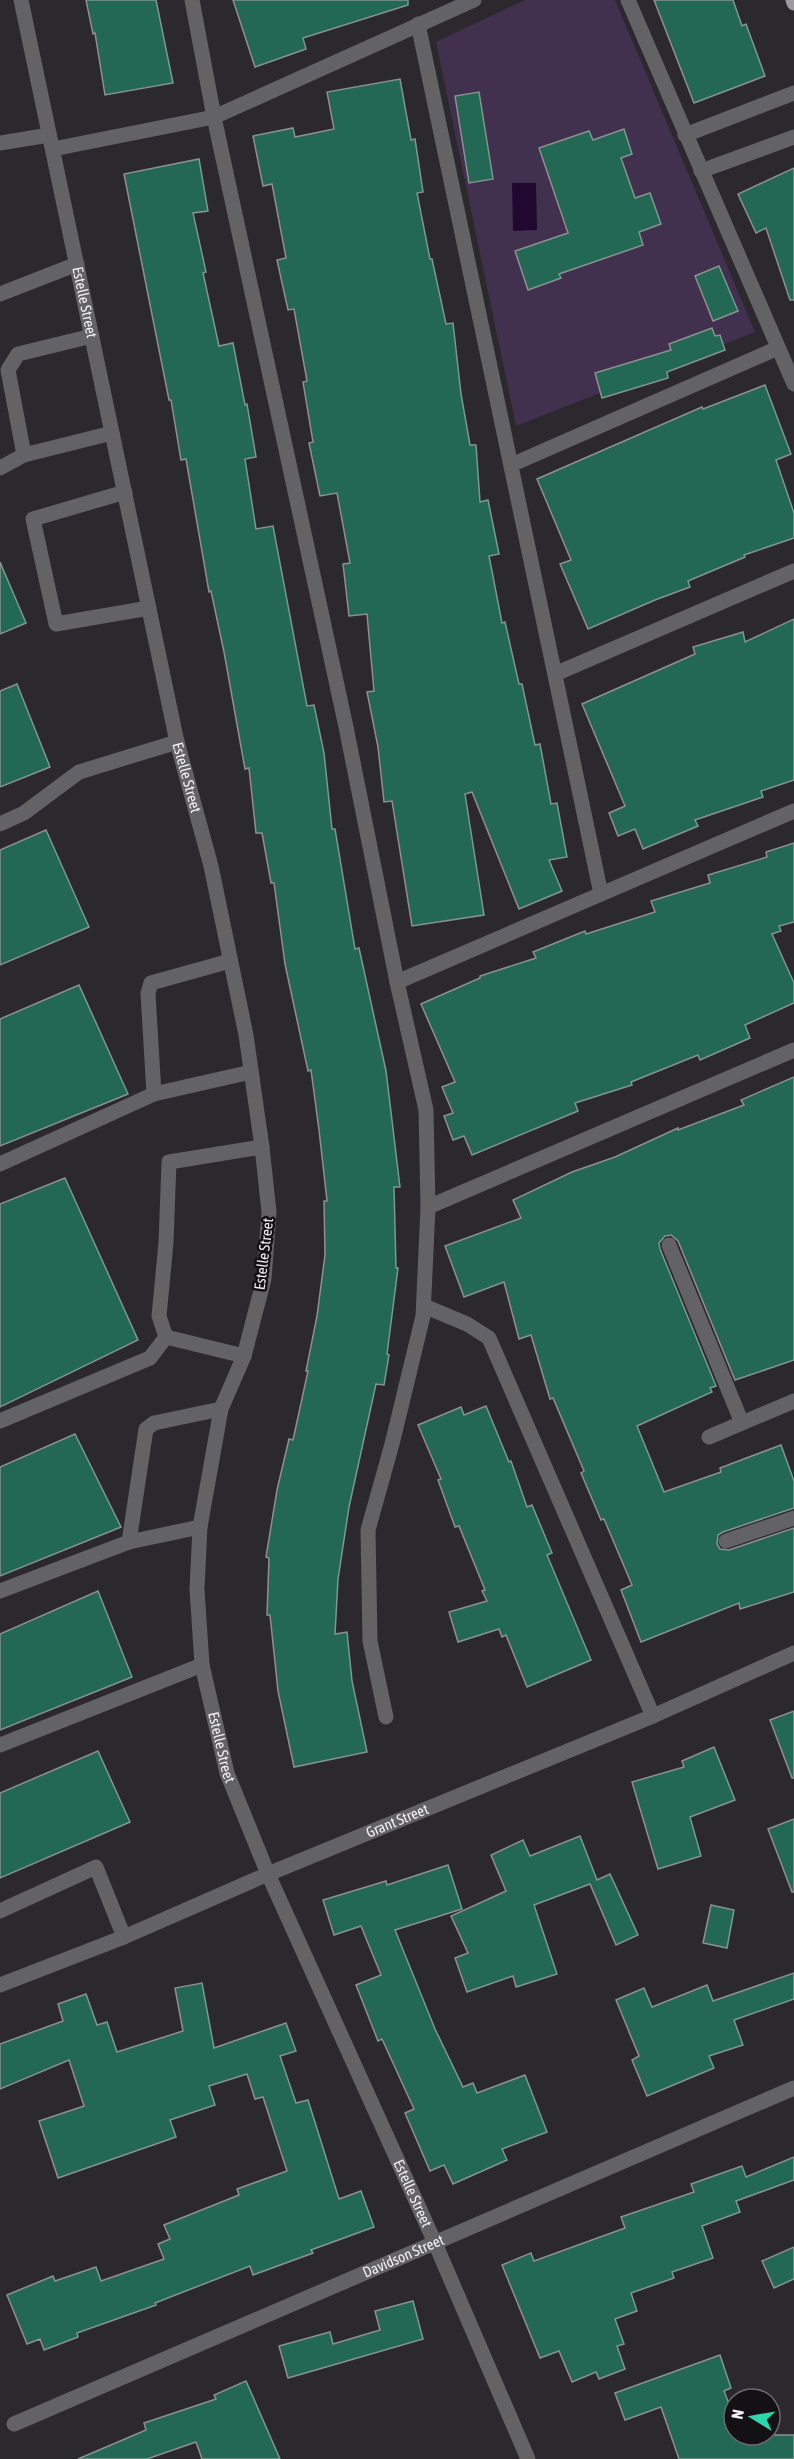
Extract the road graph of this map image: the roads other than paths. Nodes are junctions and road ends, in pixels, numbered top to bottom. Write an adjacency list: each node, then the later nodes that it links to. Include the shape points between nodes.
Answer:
1 (21, 0): 10 (street, Estelle Street)
2 (192, 0): 7 (street)
3 (474, 0): 5 (street)
4 (628, 0): 8 (street)
5 (418, 24): 7 (street); 20 (street)
6 (794, 93): 8 (street)
7 (214, 117): 10 (street); 31 (street)
8 (686, 135): 12 (street)
9 (794, 137): 12 (street)
10 (51, 142): 11 (street); 13 (street, Estelle Street)
11 (0, 143)
12 (701, 171): 16 (street)
13 (77, 264): 14 (street); 15 (street, Estelle Street)
14 (0, 294)
15 (92, 336): 18 (street, Estelle Street); 19 (street, via 18,354 8,370)
16 (778, 348): 17 (street); 20 (street)
17 (794, 384)
18 (112, 433): 19 (street); 22 (street, Estelle Street)
19 (24, 455): 21 (street)
20 (511, 465): 25 (street)
21 (0, 468)
22 (125, 492): 24 (street, Estelle Street); 24 (street, via 33,519 56,624)
23 (794, 571): 25 (street)
24 (149, 608): 26 (street, Estelle Street)
25 (555, 674): 29 (street)
26 (177, 742): 28 (street, via 79,772 24,813); 30 (street, Estelle Street, via 211,866)
27 (794, 811): 29 (street)
28 (0, 824)
29 (601, 894): 31 (street)
30 (230, 961): 33 (street, Estelle Street); 34 (street, via 150,983)
31 (397, 982): 37 (street, via 426,1110)
32 (794, 1050): 37 (street)
33 (251, 1072): 34 (street); 35 (street, Estelle Street)
34 (154, 1094): 36 (street)
35 (262, 1147): 40 (street, via 169,1162 159,1316); 41 (street, Estelle Street, via 269,1212 264,1279)
36 (0, 1164)
37 (428, 1207): 39 (street)
38 (669, 1245): 45 (street)
39 (424, 1306): 54 (street, via 368,1530 370,1641); 55 (street, via 489,1338)
40 (166, 1337): 41 (street); 44 (street, via 150,1359)
41 (244, 1356): 43 (street, Estelle Street)
42 (793, 1405): 45 (street)
43 (221, 1409): 48 (street, Estelle Street); 50 (street, via 154,1423 146,1429)
44 (0, 1421)
45 (742, 1423): 46 (street)
46 (709, 1437)
47 (794, 1518): 49 (street)
48 (200, 1527): 50 (street); 53 (street, Estelle Street, via 197,1589)
49 (726, 1541)
50 (129, 1542): 51 (street)
51 (0, 1591)
52 (794, 1653): 55 (street, Grant Street)
53 (202, 1665): 56 (street); 57 (street, Estelle Street, via 227,1773)
54 (386, 1716)
55 (653, 1716): 57 (street, Grant Street)
56 (0, 1745)
57 (268, 1874): 59 (street, Grant Street); 62 (street, Estelle Street)
58 (0, 1911): 59 (street, via 96,1867)
59 (124, 1937): 60 (street, Grant Street)
60 (0, 1986)
61 (794, 2088): 62 (street, Davidson Street)
62 (435, 2243): 63 (street, Davidson Street); 64 (street, Estelle Street)
63 (14, 2424)
64 (528, 2459)

